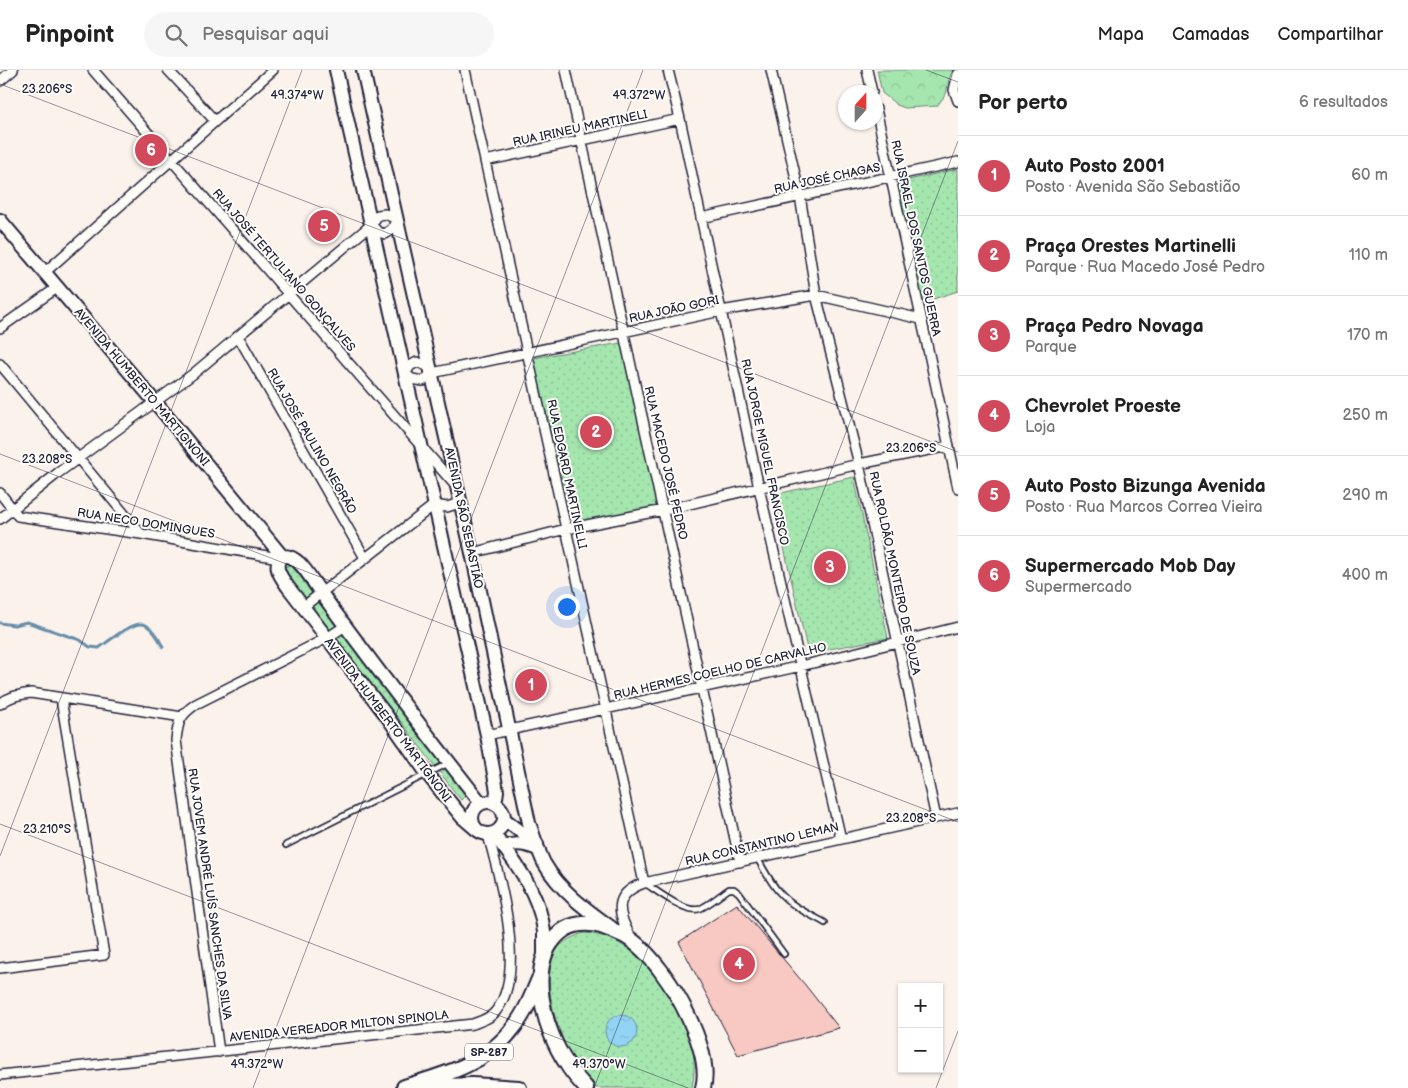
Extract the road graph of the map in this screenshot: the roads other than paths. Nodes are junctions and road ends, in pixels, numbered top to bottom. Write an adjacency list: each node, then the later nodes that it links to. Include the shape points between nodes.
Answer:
1 (13, 70): 13 (street)
2 (92, 70): 20 (street, RUA JOSÉ TERTULIANO GONÇALVES)
3 (168, 70): 17 (street)
4 (273, 70): 17 (street)
5 (336, 70): 28 (main road, AVENIDA SÃO SEBASTIÃO)
6 (363, 70): 26 (main road, AVENIDA SÃO SEBASTIÃO)
7 (465, 70): 21 (street, RUA EDGARD MARTINELLI)
8 (566, 70): 19 (street, RUA MACEDO JOSÉ PEDRO)
9 (668, 70): 16 (street, RUA JORGE MIGUEL FRANCISCO)
10 (770, 70): 24 (street, RUA ROLDÃO MONTEIRO DE SOUZA)
11 (867, 70): 14 (street)
12 (958, 74): 15 (street, via 954,90)
13 (0, 81)
14 (870, 85)
15 (958, 101)
16 (680, 119): 19 (street, RUA IRINEU MARTINELI); 25 (street, RUA JORGE MIGUEL FRANCISCO)
17 (215, 121): 20 (street)
18 (880, 130): 23 (street, RUA ISRAEL DOS SANTOS GUERRA)
19 (582, 140): 21 (street, RUA IRINEU MARTINELI); 36 (street, RUA MACEDO JOSÉ PEDRO)
20 (171, 160): 29 (street); 31 (street, RUA JOSÉ TERTULIANO GONÇALVES)
21 (485, 161): 38 (street, RUA EDGARD MARTINELLI)
22 (958, 162): 23 (street, RUA JOSÉ CHAGAS)
23 (890, 177): 24 (street, RUA JOSÉ CHAGAS); 34 (street, RUA ISRAEL DOS SANTOS GUERRA)
24 (800, 196): 25 (street, RUA JOSÉ CHAGAS); 32 (street, RUA ROLDÃO MONTEIRO DE SOUZA)
25 (700, 218): 33 (street, RUA JORGE MIGUEL FRANCISCO)
26 (397, 219): 28 (street, via 380,214); 28 (street, via 385,234); 40 (main road, AVENIDA SÃO SEBASTIÃO)
27 (0, 220): 29 (main road, AVENIDA HUMBERTO MARTIGNONI)
28 (371, 225): 31 (street); 41 (main road, AVENIDA SÃO SEBASTIÃO)
29 (44, 273): 30 (main road, AVENIDA HUMBERTO MARTIGNONI)
30 (58, 287): 35 (street); 42 (main road, AVENIDA HUMBERTO MARTIGNONI)
31 (288, 294): 37 (street); 44 (street, RUA JOSÉ TERTULIANO GONÇALVES)
32 (816, 295): 33 (street, RUA JOÃO GORI); 34 (street, RUA JOÃO GORI); 46 (street, RUA ROLDÃO MONTEIRO DE SOUZA)
33 (721, 312): 36 (street, RUA JOÃO GORI); 48 (street, RUA JORGE MIGUEL FRANCISCO)
34 (921, 318): 43 (street, RUA ISRAEL DOS SANTOS GUERRA)
35 (0, 328)
36 (624, 333): 38 (street, RUA JOÃO GORI); 54 (street, RUA MACEDO JOSÉ PEDRO)
37 (238, 336): 42 (street); 60 (street, RUA JOSÉ PAULINO NEGRÃO)
38 (527, 353): 40 (street, RUA JOÃO GORI); 56 (street, RUA EDGARD MARTINELLI)
39 (0, 364): 45 (street)
40 (432, 373): 41 (street, via 423,381 412,380); 41 (street, via 427,366 417,362); 47 (main road, AVENIDA SÃO SEBASTIÃO)
41 (405, 374): 44 (main road, AVENIDA SÃO SEBASTIÃO)
42 (155, 402): 45 (street); 59 (main road, AVENIDA HUMBERTO MARTIGNONI)
43 (949, 446): 46 (street); 49 (street, RUA ISRAEL DOS SANTOS GUERRA)
44 (423, 448): 47 (street, RUA JOSÉ TERTULIANO GONÇALVES); 52 (main road, AVENIDA SÃO SEBASTIÃO)
45 (78, 458): 53 (street); 57 (street)
46 (859, 464): 48 (street); 66 (street, RUA ROLDÃO MONTEIRO DE SOUZA)
47 (457, 487): 51 (main road, AVENIDA SÃO SEBASTIÃO)
48 (759, 488): 54 (street); 67 (street, RUA JORGE MIGUEL FRANCISCO)
49 (958, 488)
50 (0, 493): 53 (street)
51 (460, 503): 52 (street, via 446,507); 58 (main road, AVENIDA SÃO SEBASTIÃO)
52 (434, 505): 60 (street); 69 (main road, AVENIDA SÃO SEBASTIÃO)
53 (13, 509): 55 (street); 57 (street, RUA NECO DOMINGUES, via 18,516)
54 (664, 510): 56 (street); 70 (street, RUA MACEDO JOSÉ PEDRO)
55 (0, 519)
56 (566, 529): 58 (street); 73 (street, RUA EDGARD MARTINELLI)
57 (141, 534): 59 (street, RUA NECO DOMINGUES)
58 (472, 553): 68 (main road, AVENIDA SÃO SEBASTIÃO)
59 (280, 557): 61 (main road, AVENIDA HUMBERTO MARTIGNONI, via 287,555 299,562); 62 (main road, AVENIDA HUMBERTO MARTIGNONI, via 277,569 280,576)
60 (365, 558): 61 (street)
61 (321, 593): 62 (street); 63 (main road, AVENIDA HUMBERTO MARTIGNONI)
62 (303, 607): 65 (main road, AVENIDA HUMBERTO MARTIGNONI)
63 (345, 626): 65 (street); 77 (main road, AVENIDA HUMBERTO MARTIGNONI)
64 (958, 627): 66 (street, RUA HERMES COELHO DE CARVALHO)
65 (327, 638): 74 (street, via 196,704); 78 (main road, AVENIDA HUMBERTO MARTIGNONI)
66 (898, 642): 67 (street, RUA HERMES COELHO DE CARVALHO); 82 (street, RUA ROLDÃO MONTEIRO DE SOUZA)
67 (801, 666): 70 (street, RUA HERMES COELHO DE CARVALHO); 85 (street, RUA JORGE MIGUEL FRANCISCO)
68 (499, 683): 69 (main road); 75 (main road, AVENIDA SÃO SEBASTIÃO)
69 (476, 688): 76 (main road, AVENIDA SÃO SEBASTIÃO)
70 (704, 688): 73 (street, RUA HERMES COELHO DE CARVALHO); 90 (street, RUA MACEDO JOSÉ PEDRO)
71 (61, 699): 72 (street, via 31,693 7,698); 74 (street); 97 (street, via 104,956)
72 (0, 704)
73 (606, 709): 75 (street, RUA HERMES COELHO DE CARVALHO); 91 (street, RUA EDGARD MARTINELLI)
74 (182, 717): 99 (street, RUA JOVEM ANDRÉ LUÍS SANCHES DA SILVA, via 176,740)
75 (508, 730): 76 (street, RUA HERMES COELHO DE CARVALHO); 88 (main road, AVENIDA SÃO SEBASTIÃO, via 523,800)
76 (487, 735): 80 (main road, AVENIDA SÃO SEBASTIÃO, via 497,791)
77 (450, 763): 78 (lane); 79 (main road, AVENIDA HUMBERTO MARTIGNONI)
78 (428, 775): 84 (main road, AVENIDA HUMBERTO MARTIGNONI, via 462,817); 86 (lane)
79 (481, 803): 80 (main road); 84 (main road, via 471,816 474,827)
80 (495, 804): 83 (main road, via 502,810)
81 (958, 813): 82 (street, RUA CONSTANTINO LEMAN)
82 (936, 818): 85 (street, RUA CONSTANTINO LEMAN)
83 (504, 819): 84 (main road, via 501,827); 88 (main road)
84 (486, 833): 87 (main road, AVENIDA HUMBERTO MARTIGNONI); 99 (street, AVENIDA VEREADOR MILTON SPINOLA, via 510,938 507,988 495,1013 473,1024)
85 (841, 839): 89 (street, RUA CONSTANTINO LEMAN)
86 (286, 845)
87 (504, 847): 88 (main road, via 520,843); 96 (main road, AVENIDA HUMBERTO MARTIGNONI, via 527,880 539,909 544,931)
88 (538, 847): 93 (main road, AVENIDA SÃO SEBASTIÃO, via 544,863 568,893)
89 (757, 858): 90 (street, RUA CONSTANTINO LEMAN); 92 (lane, via 778,891 794,906)
90 (740, 862): 91 (street, RUA CONSTANTINO LEMAN)
91 (644, 883): 94 (street, RUA CONSTANTINO LEMAN, via 628,891 621,904 621,917); 95 (lane, via 690,909 698,909 734,889)
92 (825, 924)
93 (620, 934): 94 (main road); 96 (main road, via 595,924 572,926 552,941)
94 (634, 942): 101 (main road, via 679,997 698,1038)
95 (784, 954)
96 (544, 955): 98 (main road)
97 (0, 968)
98 (541, 976): 103 (main road, SP-287, via 526,1009 502,1042 481,1058); 105 (main road, via 541,998 549,1027 566,1064)
99 (219, 1052): 100 (street, AVENIDA VEREADOR MILTON SPINOLA)
100 (0, 1075)
101 (705, 1085)
102 (398, 1088): 103 (main road, SP-287)
103 (404, 1088): 104 (main road, SP-287, via 472,1085)
104 (519, 1088)
105 (586, 1088)

